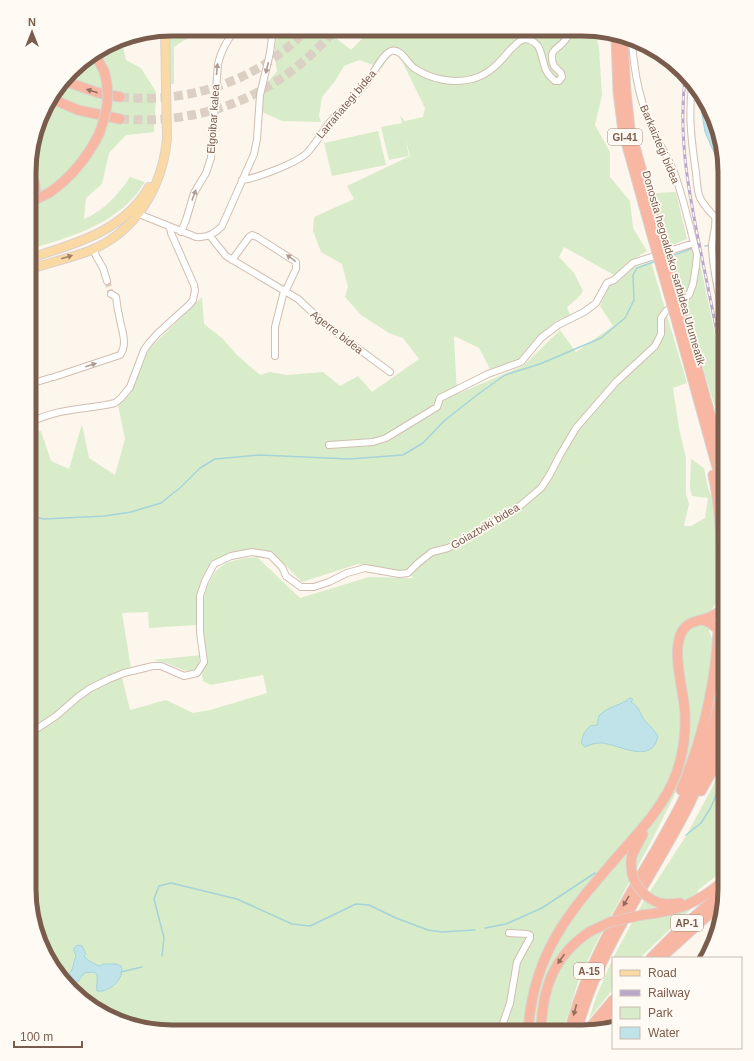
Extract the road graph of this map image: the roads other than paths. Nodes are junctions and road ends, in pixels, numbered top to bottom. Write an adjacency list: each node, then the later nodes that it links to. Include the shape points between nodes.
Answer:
1 (161, 36): 18 (main road, via 162,152)
2 (165, 36): 20 (main road, via 166,152 157,184)
3 (231, 36): 24 (street, Elgoibar kalea, one-way to 3, via 194,193 208,166 212,150 218,64 220,54)
4 (272, 36): 17 (street, one-way to 17, via 260,95 256,146)
5 (568, 36): 17 (street, Larrañategi bidea, via 553,54 552,63 562,77 559,81 555,81 550,75 543,65 538,46 530,40 520,41 486,74 471,80 450,80 429,75 410,64 398,51 391,52 384,57 363,86 305,154 289,164 252,179)
6 (616, 41): 25 (highway, Donostia hegoaldeko sarbidea Urumeatik / GI-41, via 618,92 623,131)
7 (623, 43): 25 (highway, Donostia hegoaldeko sarbidea Urumeatik / GI-41, via 630,129)
8 (632, 45): 28 (street, Barkaiztegi bidea, via 639,94 655,135 676,176)
9 (98, 58): 19 (highway, bridge, via 107,82 107,103 99,134 92,149 77,169 50,192)
10 (69, 83): 12 (highway, one-way to 10)
11 (691, 92): 34 (street, via 691,133 700,197 716,217 712,248)
12 (120, 97)
13 (56, 101): 15 (highway)
14 (54, 105): 15 (highway)
15 (78, 110): 16 (highway)
16 (120, 119)
17 (242, 180): 27 (street, via 225,222)
18 (148, 189): 20 (main road, via 138,209); 21 (main road, via 135,208)
19 (36, 199)
20 (139, 214): 21 (main road); 22 (street); 23 (main road)
21 (123, 218): 23 (main road, via 127,222); 26 (main road)
22 (170, 228): 24 (street); 41 (street, via 194,284 194,295 190,304 149,343 130,387 115,403 60,412)
23 (120, 231): 29 (main road)
24 (180, 232): 27 (street, via 196,238)
25 (655, 234): 37 (highway, Donostia hegoaldeko sarbidea Urumeatik / GI-41, bridge)
26 (96, 235): 29 (main road); 30 (main road)
27 (210, 236): 31 (street, Agerre bidea, via 219,249)
28 (694, 243): 44 (street, via 629,266 607,283 596,303 541,338 521,362 488,374 440,398 437,407 386,438 373,442); 52 (street, Goiaztxiki bidea, via 697,254 696,266 689,295 666,311 661,318 661,334 655,346 616,382 576,428 541,488 521,505 466,539 432,552 408,573 399,574 365,568 314,587 301,587 286,576 282,567 270,555 252,552 231,556 214,564 200,596 200,632 204,662 197,673 184,676 161,666 136,669 89,689)
29 (94, 248): 32 (main road, one-way to 29); 33 (street)
30 (36, 256)
31 (232, 260): 35 (street, Agerre bidea); 35 (street, one-way to 31, via 296,269 296,262 257,237 249,237)
32 (36, 267)
33 (107, 281)
34 (718, 288)
35 (284, 291): 38 (street, via 275,327); 39 (street, Agerre bidea, via 298,299 326,325)
36 (114, 296): 40 (street, one-way to 36, via 120,355 125,344)
37 (681, 325): 42 (highway, Donostia hegoaldeko sarbidea Urumeatik / GI-41); 43 (highway, Donostia hegoaldeko sarbidea Urumeatik / GI-41)
38 (276, 356)
39 (390, 372)
40 (36, 382)
41 (36, 420)
42 (708, 434): 45 (highway, Donostia hegoaldeko sarbidea Urumeatik / GI-41); 46 (highway, via 706,442)
43 (718, 438)
44 (329, 445)
45 (718, 471)
46 (718, 509)
47 (718, 611): 49 (highway, via 710,618)
48 (718, 614): 50 (main road, via 715,620)
49 (699, 621): 50 (highway, via 710,623); 55 (highway, via 682,630 679,637 678,659 685,713 682,754 672,783)
50 (716, 630): 57 (highway, via 714,673 705,718 693,760 664,828)
51 (718, 705): 57 (highway, via 701,759)
52 (36, 729)
53 (718, 733): 56 (highway, via 701,778)
54 (718, 759): 56 (highway, via 693,807)
55 (651, 817): 58 (highway, bridge, via 632,855 631,870 636,884 646,896 659,903 687,902); 65 (highway, via 565,920 544,958)
56 (675, 831): 57 (highway, A-15, one-way to 56, via 593,962 577,1003 576,1023 607,952)
57 (663, 836)
58 (718, 884)
59 (718, 885): 72 (highway, one-way to 72, bridge, via 683,908 610,922 579,939 564,954 550,977 543,1004)
60 (718, 896): 63 (highway, AP-1)
61 (716, 908): 64 (highway, AP-1)
62 (509, 933): 69 (street, via 527,934 530,938 517,962 510,1003)
63 (652, 957)
64 (664, 957)
65 (534, 989): 70 (highway, via 530,995); 71 (highway)
66 (612, 1001): 73 (highway)
67 (612, 1011): 68 (highway)
68 (602, 1023)
69 (502, 1025)
70 (523, 1025)
71 (528, 1025)
72 (542, 1025)
73 (592, 1025)

